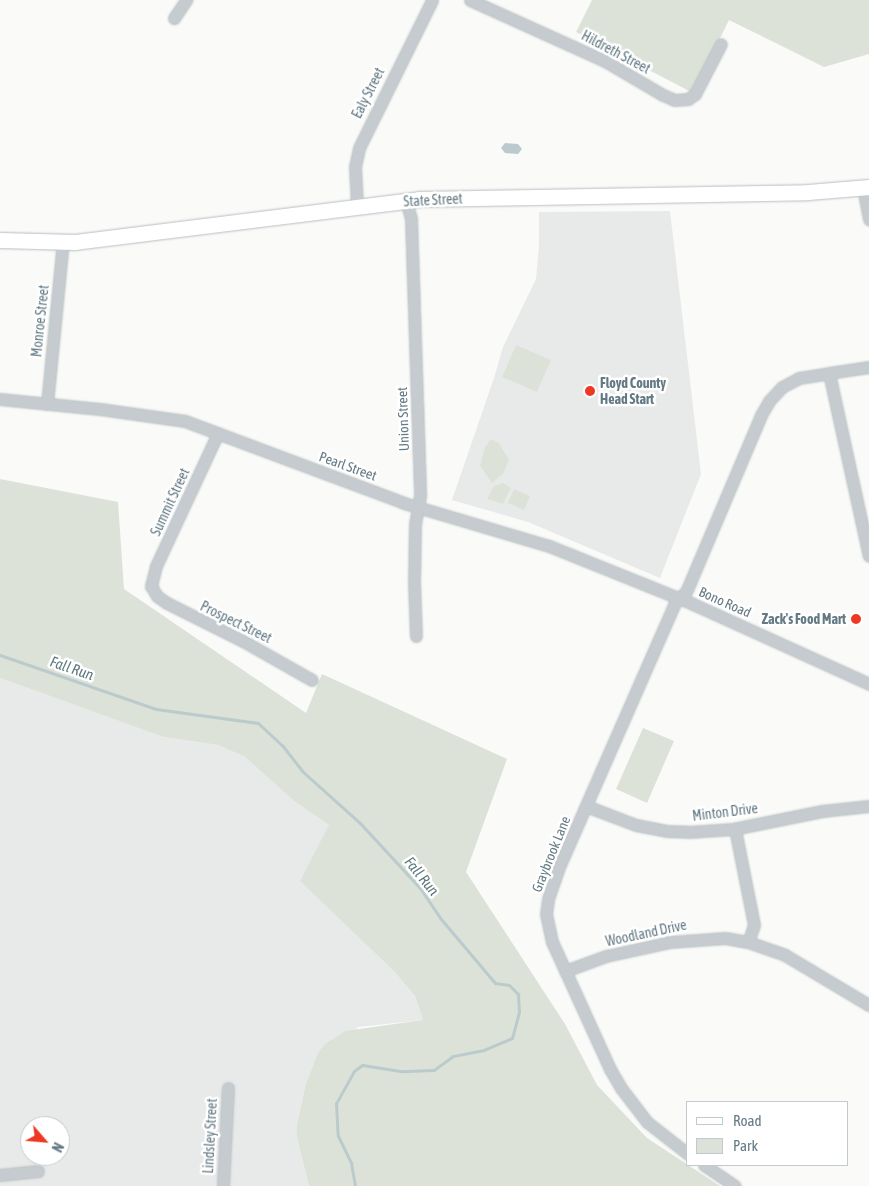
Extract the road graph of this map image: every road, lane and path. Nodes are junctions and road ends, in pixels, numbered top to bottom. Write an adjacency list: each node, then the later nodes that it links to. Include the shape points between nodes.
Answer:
1 (186, 0): 4 (street)
2 (432, 0): 8 (street, Ealy Street, via 359,148 355,167)
3 (470, 0): 5 (street, Hildreth Street, via 605,61 675,100 688,99 695,94)
4 (174, 18)
5 (721, 44)
6 (866, 188): 7 (main road, State Street); 9 (street)
7 (406, 201): 8 (main road, State Street); 17 (street, Union Street, via 411,218)
8 (357, 205): 11 (main road, State Street)
9 (869, 219)
10 (0, 240): 11 (main road, State Street)
11 (63, 242): 15 (street, Monroe Street)
12 (869, 367): 13 (street, Graybrook Lane)
13 (829, 373): 18 (street); 20 (street, Graybrook Lane, via 799,378 782,387 769,401 686,592)
14 (0, 399): 15 (street, Pearl Street)
15 (47, 404): 16 (street, Pearl Street, via 170,418)
16 (218, 432): 17 (street, Pearl Street); 19 (street, Summit Street, via 156,566)
17 (420, 507): 20 (street, Pearl Street, via 544,544); 21 (street, Union Street, via 415,526)
18 (869, 556)
19 (152, 586): 22 (street, Prospect Street, via 157,596 167,603)
20 (677, 599): 23 (street, Bono Road); 24 (street, Graybrook Lane)
21 (416, 636)
22 (312, 680)
23 (869, 684)
24 (586, 806): 26 (street, Minton Drive, via 618,820 666,831); 28 (street, Graybrook Lane, via 548,899 546,914 550,935)
25 (869, 806): 26 (street, Minton Drive, via 822,811)
26 (735, 828): 27 (street, via 754,925)
27 (748, 942): 28 (street, Woodland Drive, via 725,938 670,942 606,956); 29 (street, Woodland Drive, via 786,955)
28 (564, 971): 31 (street, Graybrook Lane, via 621,1088 647,1122)
29 (869, 1005)
30 (228, 1088): 35 (street, Lindsley Street)
31 (686, 1152)
32 (705, 1166): 36 (street)
33 (38, 1170): 34 (street)
34 (0, 1175)
35 (223, 1186)
36 (735, 1186)

